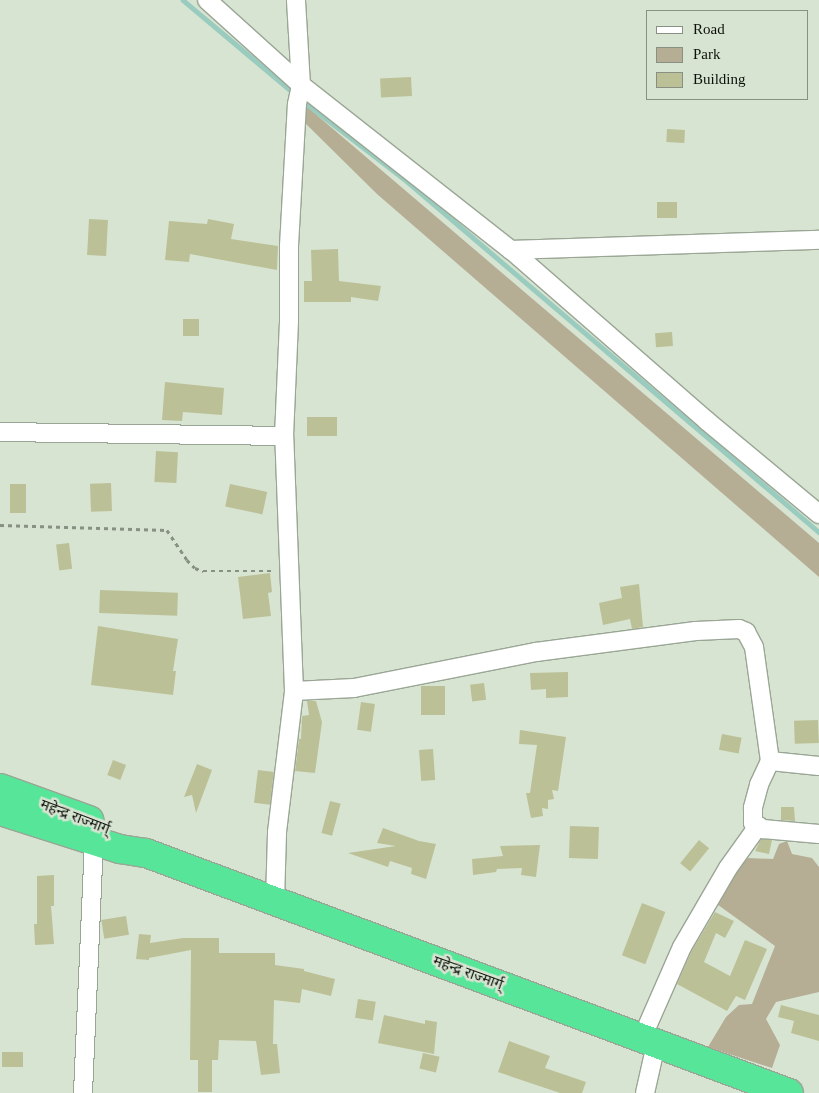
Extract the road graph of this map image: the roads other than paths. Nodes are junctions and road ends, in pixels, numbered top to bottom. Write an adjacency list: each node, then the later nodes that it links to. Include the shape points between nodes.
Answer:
1 (207, 0): 3 (street)
2 (296, 0): 3 (street)
3 (301, 85): 5 (street); 7 (street, via 297,104 289,246)
4 (819, 240): 5 (street)
5 (511, 250): 8 (street)
6 (0, 432): 7 (street)
7 (284, 436): 9 (street)
8 (819, 514)
9 (294, 691): 10 (street, via 354,688 536,652 696,631 739,629 746,632 754,647); 18 (street, via 276,832)
10 (770, 761): 11 (street); 14 (street, via 753,808 753,823)
11 (819, 766)
12 (0, 788): 17 (highway, महेन्द्र राज्मार्ग्, via 104,826 127,838)
13 (0, 811): 16 (highway, महेन्द्र राज्मार्ग्)
14 (758, 826): 15 (street); 19 (street, via 728,868 682,947)
15 (819, 834)
16 (94, 840): 17 (highway, महेन्द्र राज्मार्ग्); 20 (street)
17 (146, 854): 18 (highway, महेन्द्र राज्मार्ग्)
18 (275, 901): 19 (highway, महेन्द्र राज्मार्ग्)
19 (649, 1041): 21 (street); 22 (highway, महेन्द्र राज्मार्ग्)
20 (83, 1093)
21 (645, 1093)
22 (789, 1093)

